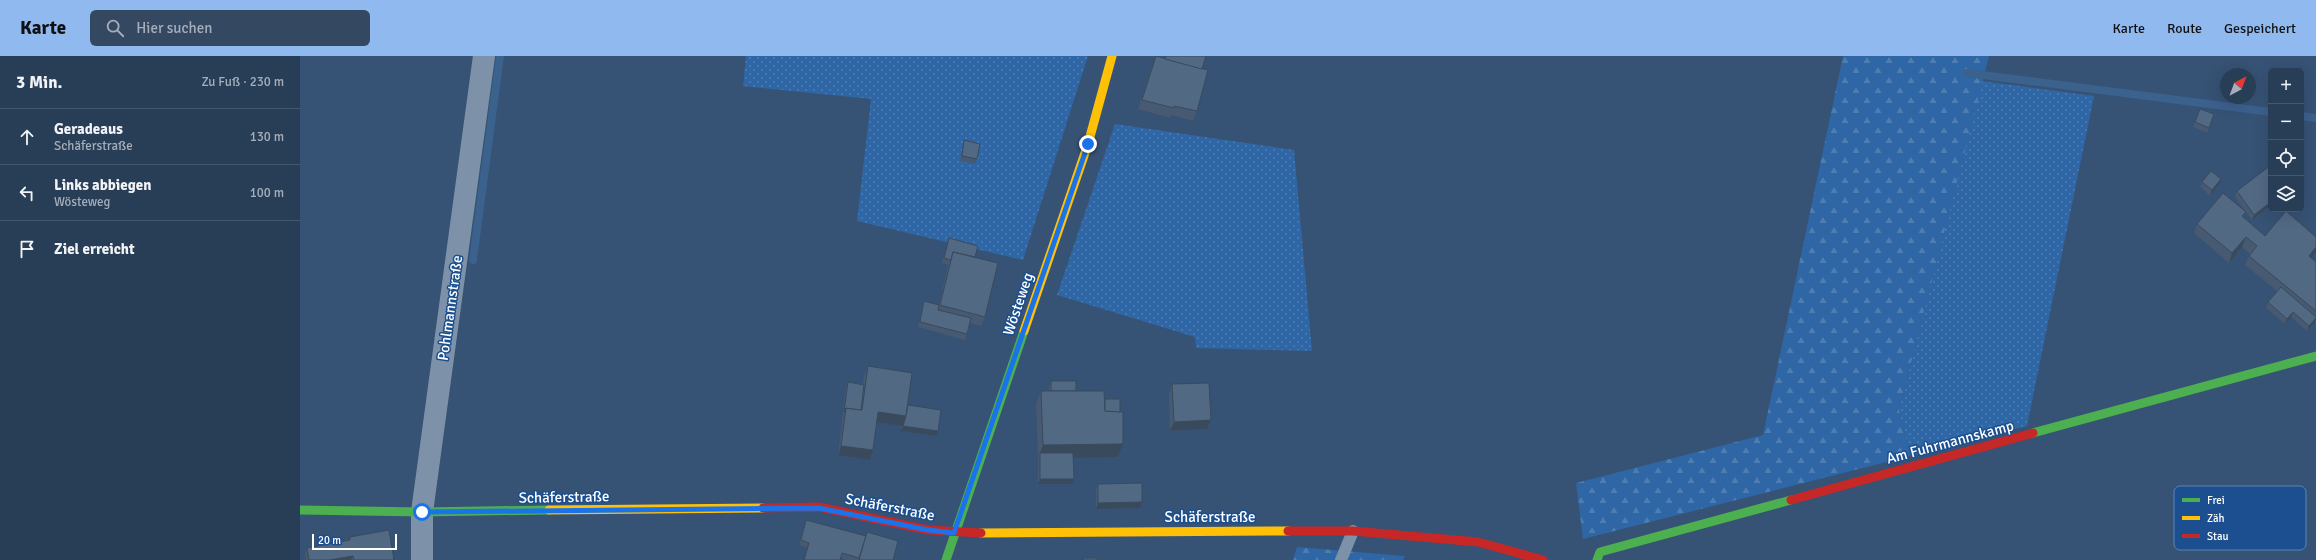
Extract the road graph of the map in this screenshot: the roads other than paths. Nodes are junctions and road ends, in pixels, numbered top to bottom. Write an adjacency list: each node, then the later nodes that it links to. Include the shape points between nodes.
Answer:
1 (484, 56): 5 (street, Pohlmannstraße)
2 (1112, 56): 7 (street, Wösteweg, via 1088,144)
3 (2316, 356): 12 (street, Am Fuhrmannskamp, via 1600,552)
4 (300, 510): 5 (street, Schäferstraße)
5 (422, 512): 7 (street, Schäferstraße, via 819,508); 8 (street, Pohlmannstraße)
6 (1353, 530): 7 (street, Schäferstraße); 10 (lane); 11 (street, Schäferstraße, via 1478,542)
7 (954, 533): 9 (street, Wösteweg)
8 (422, 560)
9 (946, 560)
10 (1341, 560)
11 (1543, 560)
12 (1597, 560)

